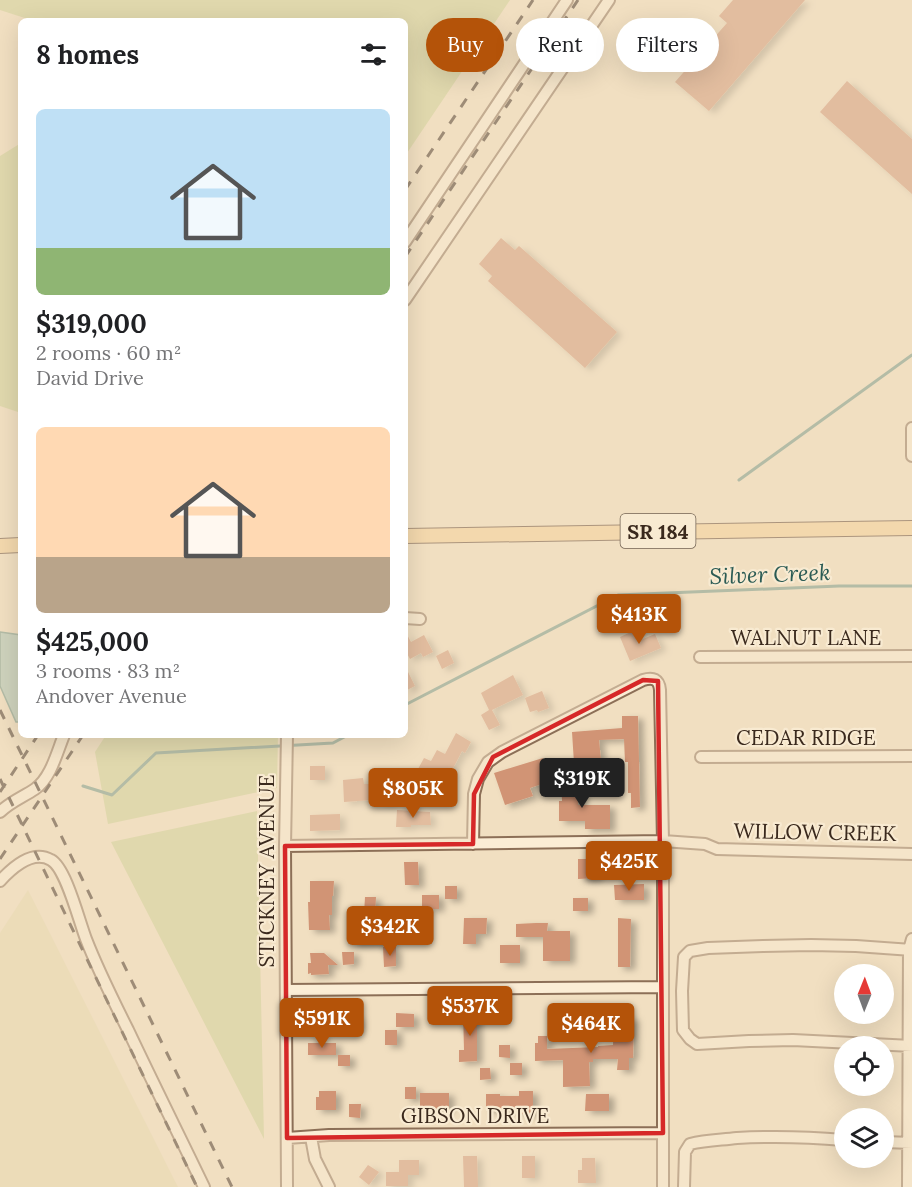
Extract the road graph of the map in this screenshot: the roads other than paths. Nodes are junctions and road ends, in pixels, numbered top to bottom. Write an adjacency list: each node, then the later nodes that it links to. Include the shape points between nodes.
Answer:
1 (567, 0): 3 (street)
2 (609, 0): 4 (street)
3 (408, 238)
4 (408, 296)
5 (912, 428): 6 (street)
6 (912, 456)
7 (912, 528): 8 (main road, SR 184)
8 (408, 536)
9 (18, 545): 10 (main road)
10 (0, 546)
11 (408, 618): 12 (street)
12 (420, 619)
13 (912, 656): 14 (street, WALNUT LANE)
14 (700, 657)
15 (63, 738): 19 (street, via 45,779)
16 (287, 738): 22 (street, STICKNEY AVENUE)
17 (912, 756): 18 (street, CEDAR RIDGE)
18 (700, 757)
19 (0, 812)
20 (663, 841): 21 (street, WILLOW CREEK); 21 (street, via 660,690 658,681 649,678 493,757 474,794); 23 (street, WILLOW CREEK, via 705,844 717,849); 27 (street)
21 (473, 844): 22 (street, WILLOW CREEK)
22 (285, 846): 28 (street, STICKNEY AVENUE)
23 (912, 854)
24 (0, 880): 36 (street, via 32,858 44,857 55,863 70,890 102,977)
25 (912, 939): 26 (street)
26 (910, 950): 29 (street); 29 (street, via 811,945 690,951 684,957 682,991 683,1030 697,1044 793,1040)
27 (662, 987): 28 (street); 30 (street)
28 (286, 990): 32 (street, STICKNEY AVENUE)
29 (910, 1046): 35 (street)
30 (663, 1133): 31 (street, GIBSON DRIVE); 39 (street)
31 (311, 1137): 32 (street, GIBSON DRIVE); 38 (street, via 315,1159)
32 (287, 1138): 37 (street, STICKNEY AVENUE)
33 (834, 1139): 40 (street, via 752,1137 690,1144 685,1152)
34 (894, 1142): 35 (street)
35 (910, 1142): 41 (street)
36 (204, 1187)
37 (287, 1187)
38 (329, 1187)
39 (663, 1187)
40 (684, 1187)
41 (908, 1187)

